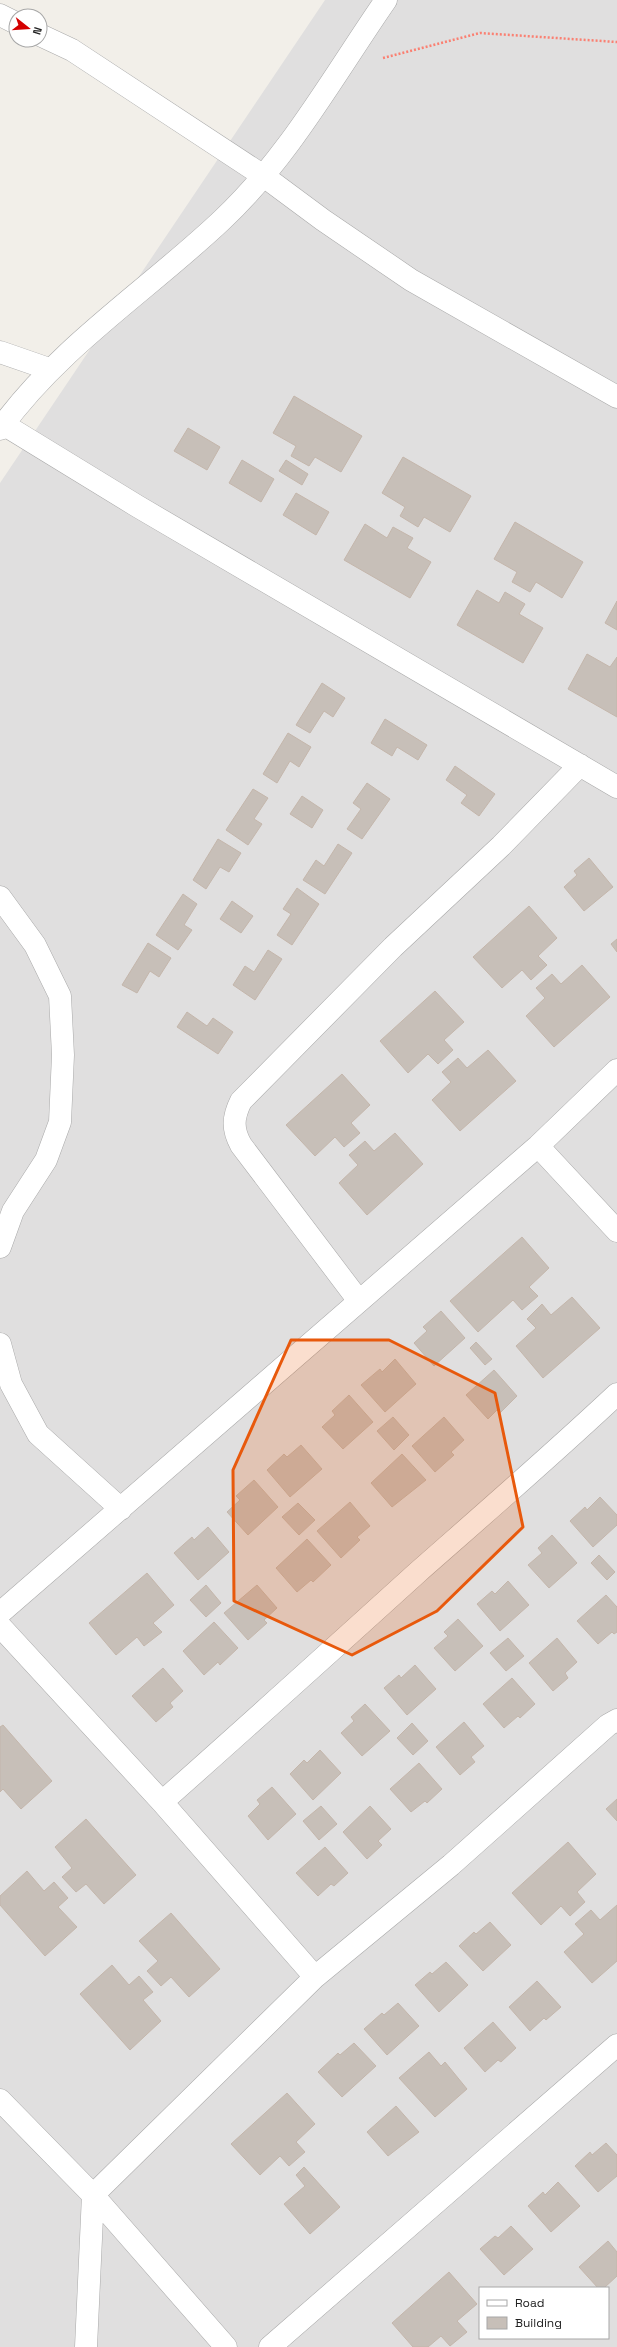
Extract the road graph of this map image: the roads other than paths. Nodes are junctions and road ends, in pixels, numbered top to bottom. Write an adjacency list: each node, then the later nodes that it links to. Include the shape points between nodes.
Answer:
1 (386, 0): 3 (street)
2 (48, 39): 3 (street, via 72,50)
3 (265, 176): 5 (street, via 194,245); 6 (street, via 323,220 411,280)
4 (0, 352): 5 (street)
5 (49, 369): 7 (street)
6 (617, 397)
7 (2, 427): 8 (street)
8 (580, 765): 9 (street); 15 (street, via 501,846 393,947 241,1101 237,1110 234,1134 241,1145)
9 (617, 787)
10 (0, 897): 14 (street, via 35,945 60,996 63,1055 60,1122 46,1160 13,1211)
11 (617, 1070): 12 (street)
12 (538, 1146): 13 (street); 15 (street)
13 (617, 1231)
14 (0, 1248)
15 (359, 1301): 18 (street)
16 (0, 1344): 18 (street, via 11,1384 38,1434)
17 (617, 1394): 22 (street)
18 (121, 1509): 19 (street)
19 (0, 1613)
20 (0, 1626): 22 (street)
21 (617, 1720): 23 (street, via 608,1725 451,1865)
22 (162, 1802): 23 (street)
23 (315, 1977): 26 (street)
24 (617, 2045): 29 (street)
25 (0, 2100): 26 (street)
26 (93, 2195): 27 (street); 28 (street)
27 (86, 2347)
28 (226, 2347)
29 (270, 2347)

